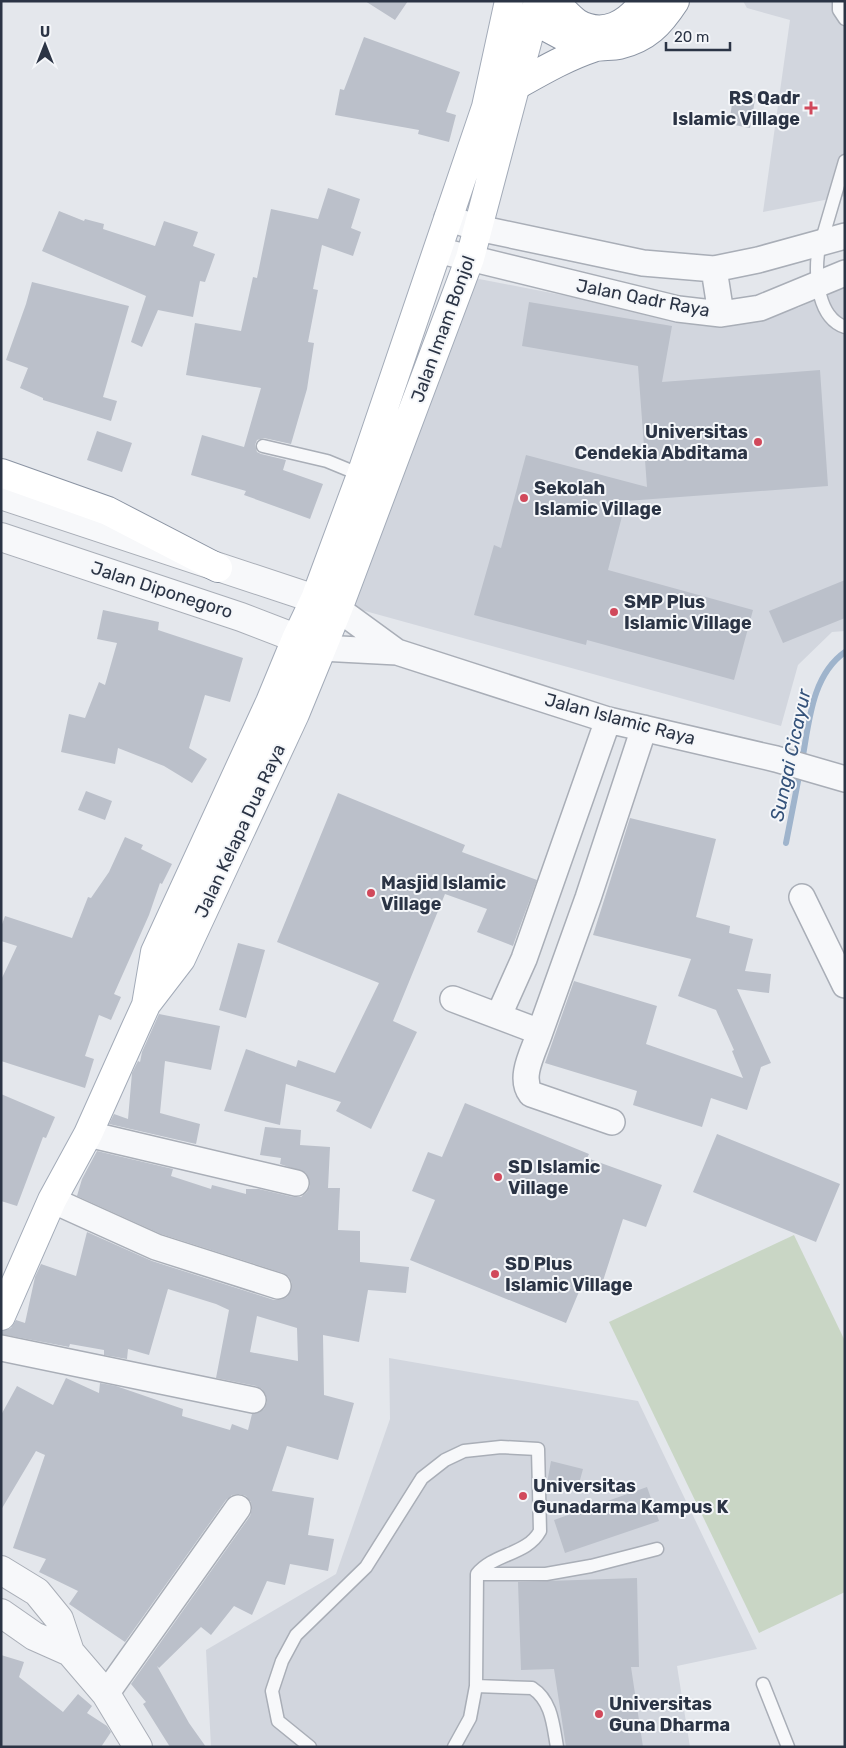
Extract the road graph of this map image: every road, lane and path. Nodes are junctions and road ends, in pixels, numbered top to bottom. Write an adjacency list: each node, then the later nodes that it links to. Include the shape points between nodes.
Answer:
1 (509, 1): 11 (main road, Jalan Imam Bonjol, via 486,107)
2 (554, 1): 3 (main road, via 578,23 597,29 621,26)
3 (644, 1)
4 (675, 1): 8 (main road, via 659,25 639,38 618,45)
5 (839, 1): 7 (lane)
6 (536, 11): 8 (main road, via 561,35); 9 (main road, Jalan Imam Bonjol)
7 (845, 19)
8 (595, 47): 9 (main road, via 557,62)
9 (517, 85): 12 (main road, Jalan Imam Bonjol)
10 (845, 161): 13 (lane)
11 (447, 218): 12 (street, Jalan Qadr Raya); 14 (main road, Jalan Imam Bonjol)
12 (478, 228): 15 (main road, Jalan Imam Bonjol); 16 (street, Jalan Qadr Raya, via 643,263)
13 (833, 239): 16 (street, Jalan Qadr Raya); 18 (lane, via 817,267)
14 (437, 250): 15 (street, Jalan Qadr Raya); 23 (main road, Jalan Imam Bonjol)
15 (470, 258): 19 (street, Jalan Qadr Raya, via 678,309); 27 (main road, Jalan Imam Bonjol)
16 (714, 269): 19 (street)
17 (845, 273): 18 (street, Jalan Qadr Raya)
18 (818, 286): 19 (street, Jalan Qadr Raya, via 760,308); 20 (lane, via 833,321)
19 (721, 314)
20 (845, 327)
21 (263, 446): 23 (lane, via 327,461)
22 (1, 473): 26 (main road, via 108,511)
23 (361, 475): 27 (main road, Jalan Imam Bonjol)
24 (1, 496): 26 (street)
25 (1, 537): 28 (street, Jalan Diponegoro, via 242,617)
26 (218, 568): 27 (street)
27 (327, 604): 28 (main road, Jalan Imam Bonjol); 29 (street, Jalan Islamic Raya)
28 (308, 643): 29 (street, Jalan Islamic Raya); 39 (main road, Jalan Kelapa Dua Raya, via 295,714 226,831 181,959 146,1005)
29 (397, 652): 30 (street, Jalan Islamic Raya)
30 (608, 720): 31 (street, Jalan Islamic Raya); 36 (street, via 524,959)
31 (644, 728): 32 (street, Jalan Islamic Raya, via 776,758); 37 (street)
32 (834, 776)
33 (802, 896): 34 (street)
34 (845, 985)
35 (453, 999): 36 (street)
36 (499, 1015): 37 (street)
37 (540, 1032): 38 (street, via 525,1077 527,1089 531,1094)
38 (612, 1122)
39 (88, 1134): 40 (street); 41 (main road, Jalan Kelapa Dua Raya)
40 (296, 1183)
41 (52, 1200): 42 (street, via 156,1247); 43 (main road, Jalan Kelapa Dua Raya)
42 (278, 1286)
43 (1, 1316)
44 (1, 1348): 45 (street)
45 (253, 1400)
46 (238, 1508): 54 (street)
47 (657, 1549): 49 (lane, via 546,1574)
48 (1, 1570): 51 (street, via 37,1592 59,1618)
49 (477, 1574): 53 (lane); 56 (lane, via 483,1566 528,1546 540,1531 538,1448 464,1451 422,1478 366,1567 296,1634 272,1691 278,1721)
50 (1, 1613): 51 (street, via 34,1636)
51 (70, 1652): 54 (street)
52 (763, 1684): 59 (lane)
53 (476, 1686): 57 (lane, via 470,1718); 58 (lane, via 532,1688 539,1692 552,1713)
54 (106, 1694): 55 (street)
55 (138, 1747)
56 (310, 1747)
57 (454, 1747)
58 (557, 1747)
59 (788, 1747)

